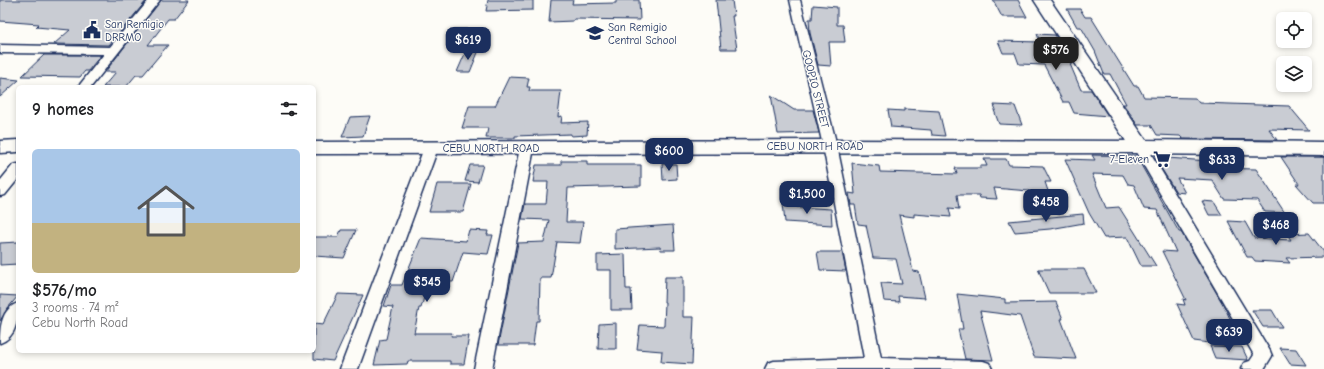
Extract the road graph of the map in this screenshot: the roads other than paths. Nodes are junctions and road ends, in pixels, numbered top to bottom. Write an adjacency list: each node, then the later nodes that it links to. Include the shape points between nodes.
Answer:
1 (155, 0): 5 (street)
2 (795, 0): 8 (street, GOOPIO STREET)
3 (1042, 0): 10 (highway)
4 (0, 49): 5 (street)
5 (112, 51): 6 (street)
6 (86, 85)
7 (16, 146): 9 (main road)
8 (830, 146): 10 (main road, CEBU NORTH ROAD); 13 (main road, CEBU NORTH ROAD); 19 (street, GOOPIO STREET)
9 (0, 147)
10 (1140, 147): 14 (highway); 24 (street, via 1264,356 1254,369)
11 (316, 148): 12 (main road, CEBU NORTH ROAD)
12 (431, 148): 13 (main road, CEBU NORTH ROAD); 20 (street)
13 (527, 148): 21 (street)
14 (1324, 149)
15 (16, 171): 16 (street)
16 (0, 191)
17 (16, 313): 18 (street)
18 (0, 336)
19 (874, 366): 22 (street); 23 (street)
20 (348, 369)
21 (483, 369)
22 (774, 369)
23 (983, 369)
24 (1250, 369)

